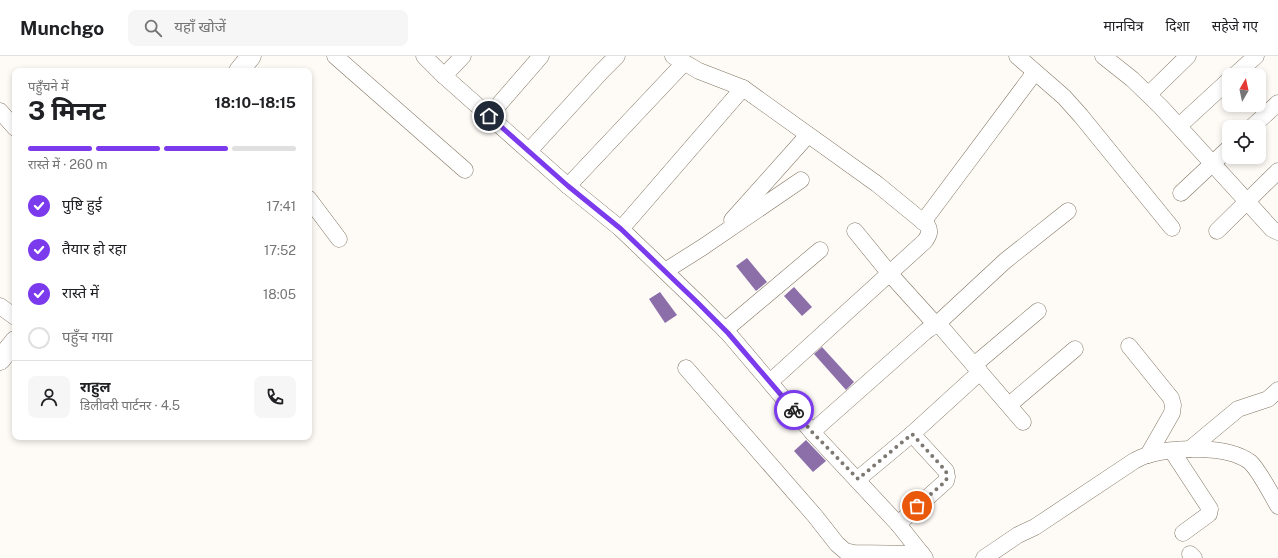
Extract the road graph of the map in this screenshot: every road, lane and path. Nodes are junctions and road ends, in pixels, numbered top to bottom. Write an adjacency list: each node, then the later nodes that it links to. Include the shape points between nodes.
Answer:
1 (251, 56): 14 (main road)
2 (261, 56): 15 (main road)
3 (335, 56): 32 (street)
4 (424, 56): 18 (street)
5 (463, 56): 18 (street)
6 (541, 56): 24 (street)
7 (617, 56): 29 (street)
8 (1017, 56): 17 (street)
9 (1103, 56): 13 (street)
10 (1188, 56): 21 (street)
11 (1256, 56): 16 (street)
12 (678, 60): 20 (street); 35 (street)
13 (1121, 61): 21 (street)
14 (241, 68)
15 (251, 68)
16 (1243, 68)
17 (1035, 72): 40 (street); 41 (street, via 1082,116)
18 (444, 76): 24 (street)
19 (1222, 86): 27 (street)
20 (743, 88): 28 (street); 42 (street)
21 (1149, 94): 27 (street)
22 (1278, 103): 25 (street)
23 (0, 111): 26 (street)
24 (489, 116): 29 (street)
25 (1260, 120)
26 (12, 125)
27 (1179, 126): 31 (street)
28 (808, 136): 40 (street, via 877,184); 47 (street)
29 (529, 151): 35 (street)
30 (1222, 154): 31 (street)
31 (1212, 163): 36 (street); 37 (street)
32 (465, 170)
33 (1278, 171): 37 (street)
34 (801, 180): 47 (street)
35 (568, 186): 42 (street)
36 (1181, 193)
37 (1246, 202): 44 (street); 45 (street)
38 (312, 203): 46 (street)
39 (1068, 211): 54 (street, via 1005,261)
40 (923, 222): 50 (street, via 929,229 928,238)
41 (1172, 228)
42 (621, 229): 49 (street)
43 (855, 231): 50 (street)
44 (1217, 231)
45 (1278, 232)
46 (340, 239)
47 (714, 240): 49 (street)
48 (820, 250): 55 (street)
49 (665, 271): 55 (street)
50 (890, 274): 54 (street); 64 (street)
51 (0, 306): 53 (street)
52 (1038, 311): 62 (street)
53 (12, 315)
54 (936, 325): 62 (street, via 942,328); 68 (street)
55 (725, 330): 64 (street)
56 (12, 345): 59 (main road)
57 (1129, 346): 72 (street, via 1171,398 1173,405 1172,413)
58 (1075, 349): 66 (street)
59 (0, 360)
60 (12, 360): 63 (main road)
61 (686, 368): 77 (street, via 845,551)
62 (977, 369): 66 (street); 69 (street)
63 (0, 374)
64 (770, 382): 68 (street)
65 (1278, 390): 70 (street, via 1268,399 1234,412)
66 (1009, 405): 67 (street)
67 (1023, 422)
68 (812, 432): 73 (street)
69 (912, 434): 73 (street); 75 (street, via 946,471 947,477 946,481)
70 (1190, 449): 71 (street); 74 (street, via 1218,450 1250,462)
71 (1172, 451): 72 (street); 76 (street, via 1210,509 1209,514)
72 (1148, 455): 78 (street, via 1134,461)
73 (858, 479): 75 (street)
74 (1278, 506)
75 (898, 524): 77 (street)
76 (1183, 533)
77 (923, 556)
78 (984, 558)

